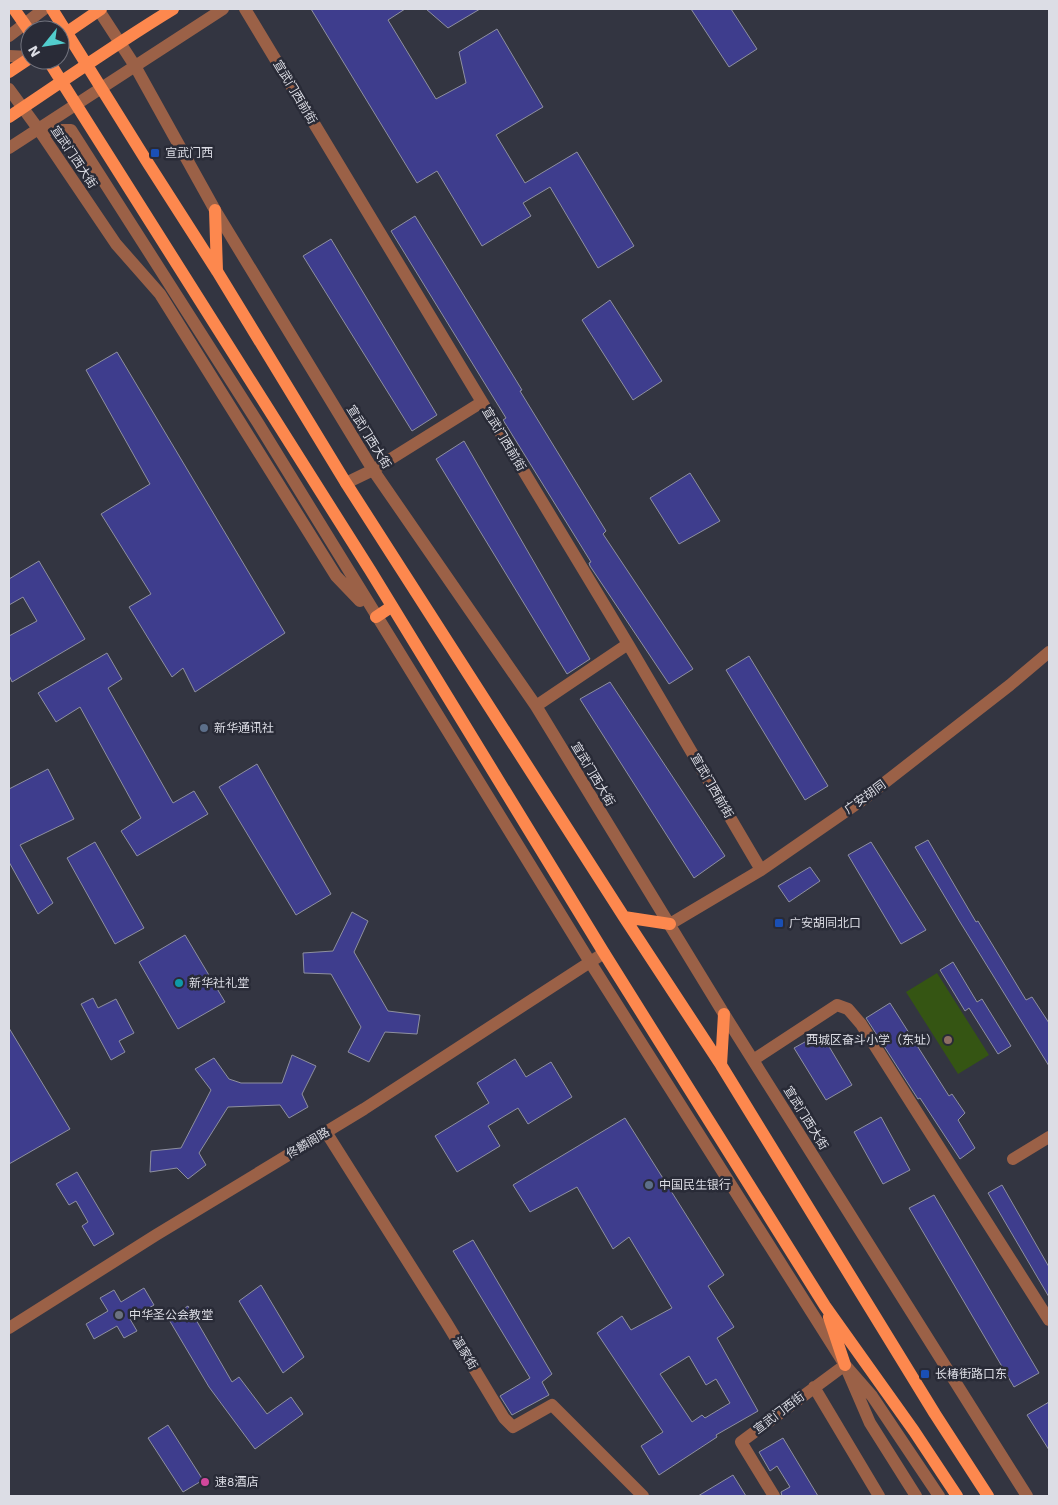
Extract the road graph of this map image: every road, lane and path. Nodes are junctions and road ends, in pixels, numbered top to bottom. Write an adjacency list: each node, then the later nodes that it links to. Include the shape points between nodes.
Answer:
1 (44, 9): 7 (street)
2 (99, 9): 6 (main road); 8 (street, 宣武门西大街)
3 (173, 9): 8 (main road)
4 (223, 9): 12 (street)
5 (244, 9): 26 (street, 宣武门西前街)
6 (70, 29)
7 (9, 36)
8 (119, 42): 11 (main road); 12 (street, 宣武门西大街)
9 (70, 43): 11 (main road)
10 (20, 64): 14 (main road)
11 (86, 64): 15 (main road); 16 (main road)
12 (135, 66): 16 (street); 24 (street, 宣武门西大街)
13 (54, 70): 15 (main road)
14 (9, 72)
15 (62, 83): 18 (main road); 19 (main road)
16 (101, 88): 18 (street); 25 (main road)
17 (9, 89): 19 (street, 宣武门西大街)
18 (77, 105): 21 (street); 22 (street); 29 (main road)
19 (23, 108): 20 (main road); 21 (street, 宣武门西大街)
20 (9, 117)
21 (39, 130): 22 (street); 23 (street); 30 (street, 宣武门西大街, via 116,244 160,294 336,576)
22 (71, 130): 30 (street, 宣武门西大街, via 248,407)
23 (9, 148)
24 (215, 210): 25 (main road); 27 (street, 宣武门西大街)
25 (217, 271): 28 (main road)
26 (482, 402): 27 (street); 31 (street, 宣武门西前街)
27 (373, 470): 28 (street); 33 (street, 宣武门西大街)
28 (346, 482): 35 (main road)
29 (391, 607): 30 (main road); 37 (main road)
30 (376, 617): 38 (street, 宣武门西大街)
31 (628, 644): 33 (street); 34 (street, 宣武门西前街)
32 (1049, 652): 34 (street, 广安胡同, via 866,798)
33 (536, 706): 36 (street, 宣武门西大街)
34 (761, 870): 36 (street, 广安胡同)
35 (624, 917): 36 (main road); 41 (main road)
36 (670, 924): 39 (street, 宣武门西大街)
37 (604, 953): 38 (street, 佟麟阁路); 45 (main road)
38 (590, 962): 42 (street, 佟麟阁路); 48 (street, 宣武门西大街)
39 (724, 1014): 40 (street, 宣武门西大街); 41 (main road)
40 (753, 1060): 46 (street, via 837,1005 848,1008); 57 (street, 宣武门西大街)
41 (721, 1065): 56 (main road)
42 (326, 1132): 47 (street, 佟麟阁路); 50 (street, 温家街, via 504,1418 514,1427 552,1406)
43 (1049, 1137): 44 (street)
44 (1013, 1159)
45 (825, 1306): 48 (main road); 55 (main road)
46 (1049, 1320)
47 (9, 1328)
48 (845, 1365): 49 (street, 宣武门西街); 53 (street, 宣武门西大街, via 870,1423); 54 (street, 宣武门西大街, via 872,1396)
49 (814, 1387): 51 (street, 宣武门西街, via 741,1442); 52 (street)
50 (644, 1496)
51 (774, 1496)
52 (879, 1496)
53 (916, 1496)
54 (939, 1496)
55 (957, 1496)
56 (988, 1496)
57 (1027, 1496)

